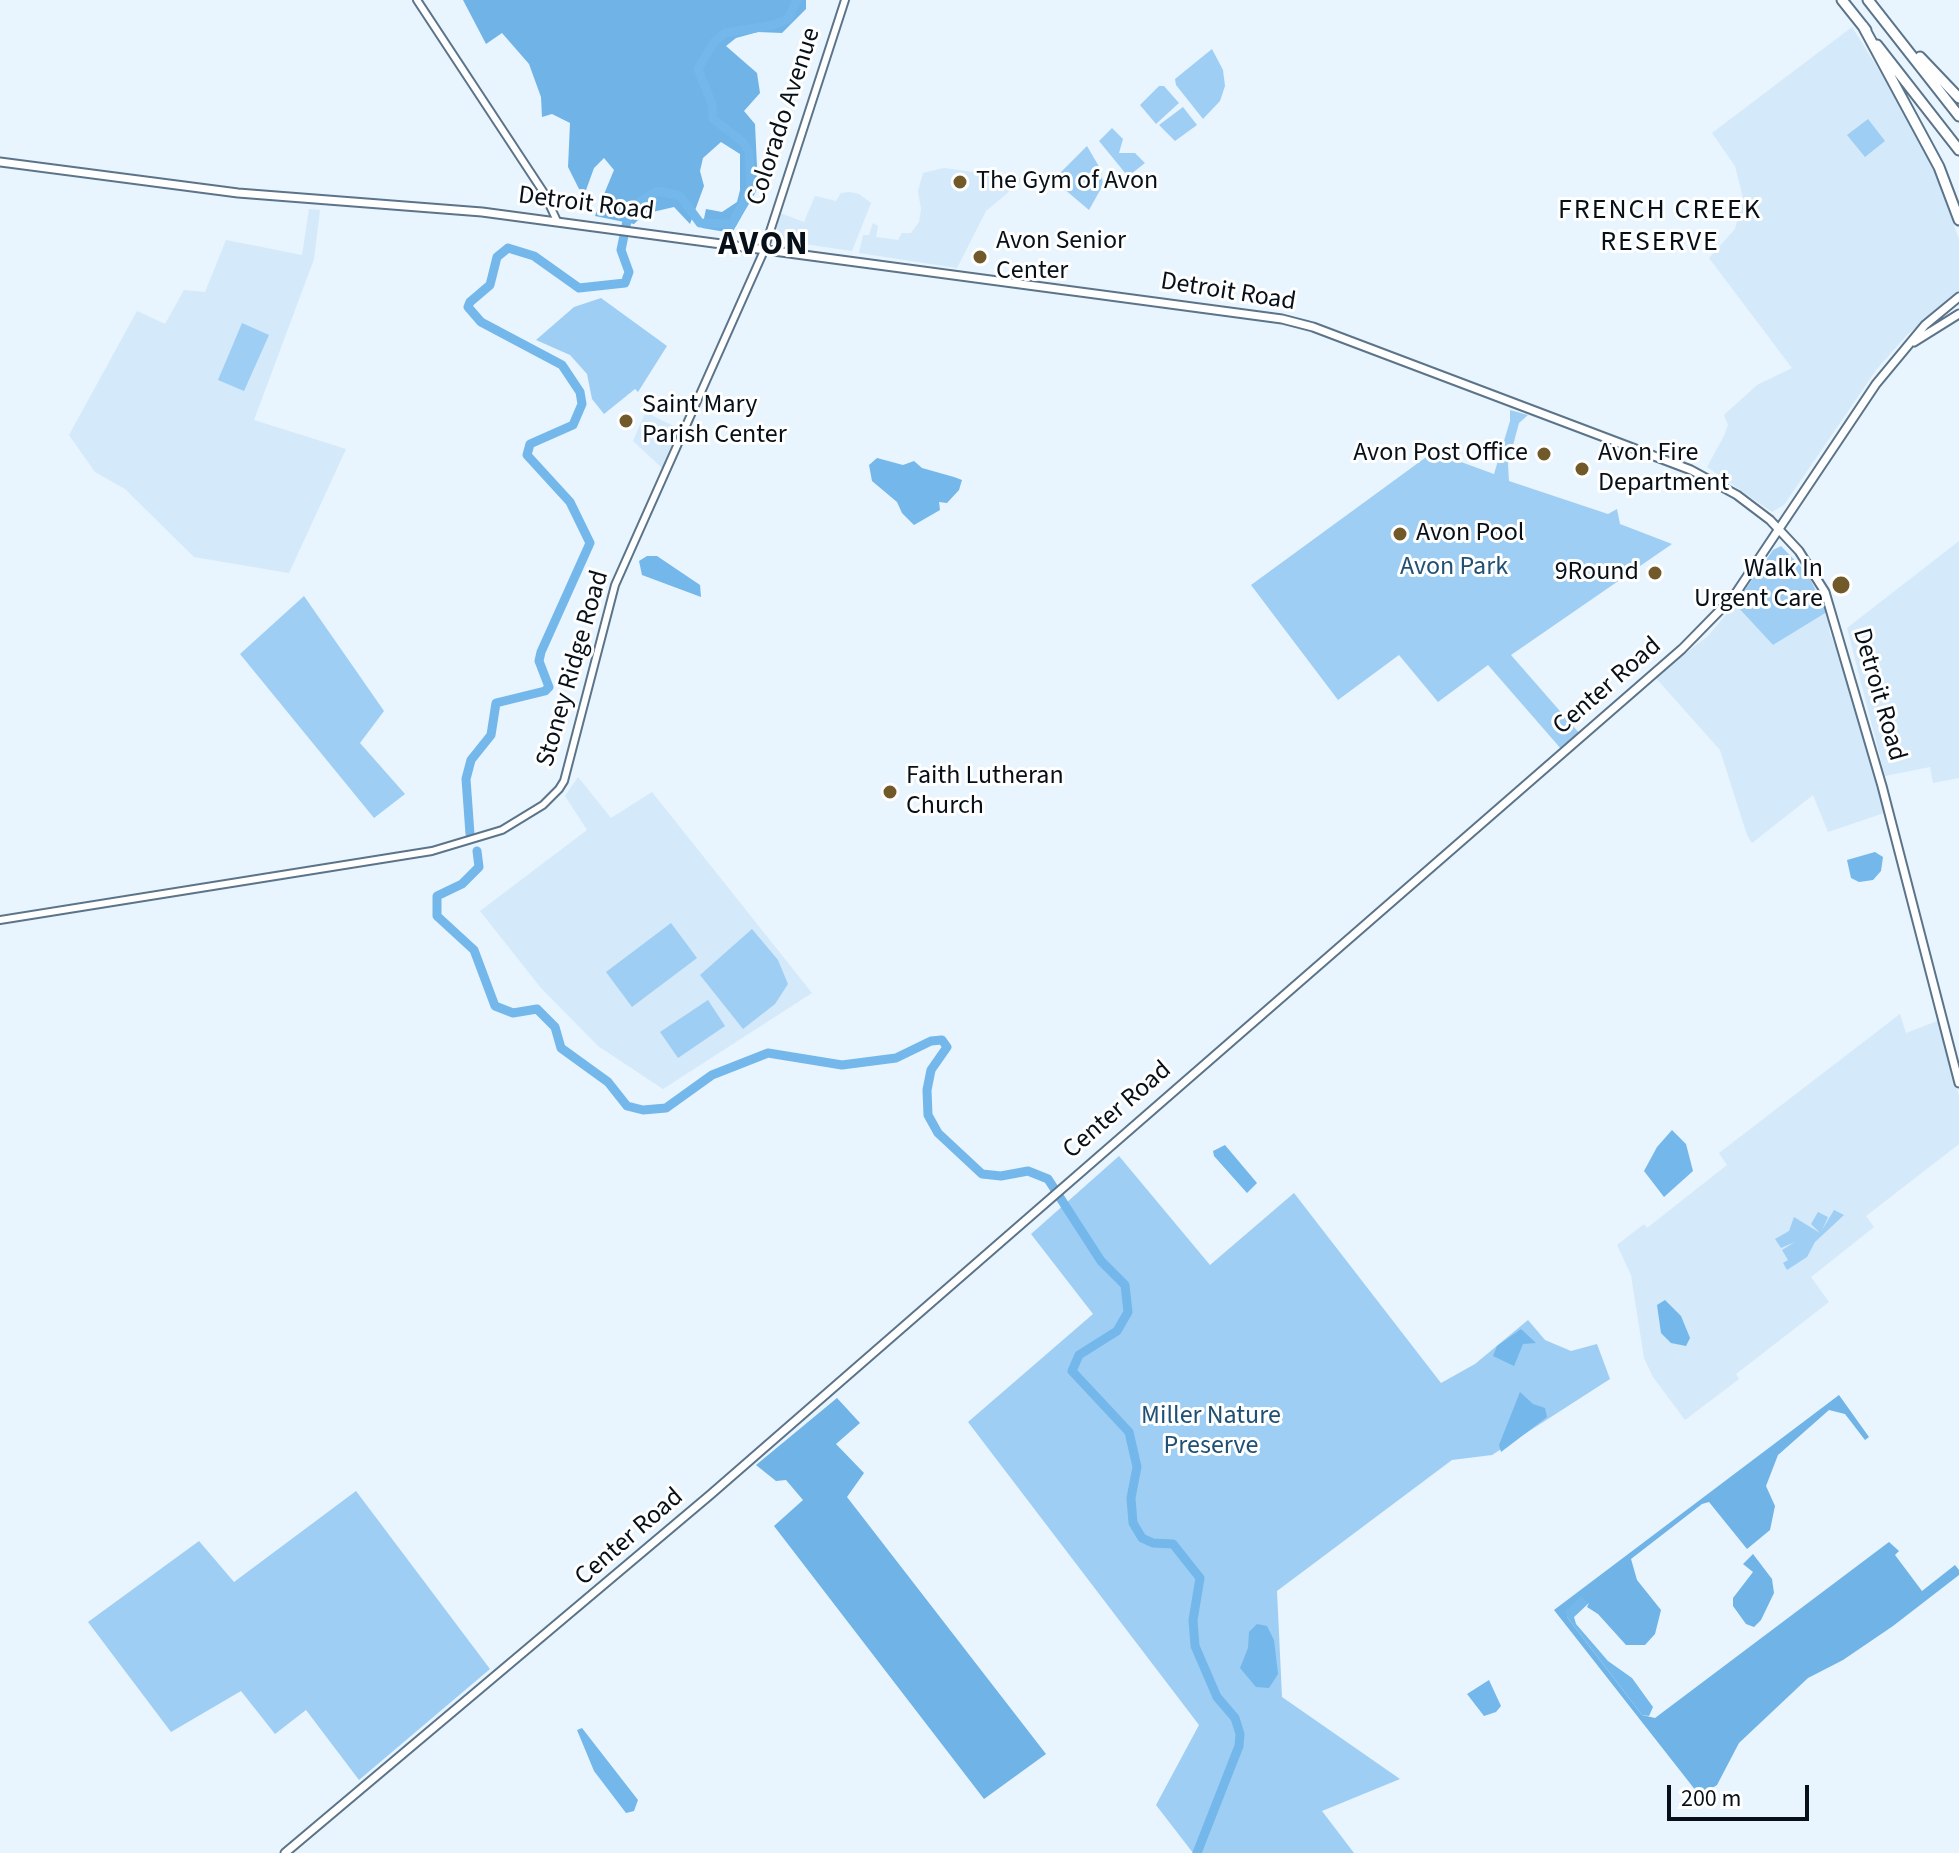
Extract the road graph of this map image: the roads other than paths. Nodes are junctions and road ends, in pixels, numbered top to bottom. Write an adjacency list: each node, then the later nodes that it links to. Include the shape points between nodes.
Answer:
1 (417, 0): 12 (street, via 544,193)
2 (845, 0): 13 (street, Colorado Avenue)
3 (1842, 0): 6 (highway)
4 (1868, 0): 5 (highway)
5 (1879, 14): 7 (highway); 8 (highway)
6 (1863, 26): 9 (highway); 11 (highway, via 1939,167)
7 (1959, 98)
8 (1959, 116)
9 (1959, 150)
10 (0, 162): 12 (main road, Detroit Road, via 238,193)
11 (1959, 220)
12 (557, 221): 13 (main road, Detroit Road)
13 (764, 247): 17 (main road, Detroit Road, via 1301,323 1672,462 1737,495); 18 (street, Stoney Ridge Road, via 615,585 564,781 543,805 488,836 432,851)
14 (1959, 297): 16 (main road, Center Road, via 1925,325)
15 (1959, 314): 16 (main road, Center Road)
16 (1914, 342): 17 (main road, Center Road, via 1857,411)
17 (1779, 529): 19 (main road, Detroit Road, via 1816,574 1837,622); 20 (main road, Center Road, via 1734,596 1682,649 589,1599)
18 (0, 920)
19 (1959, 1083)
20 (285, 1853)

